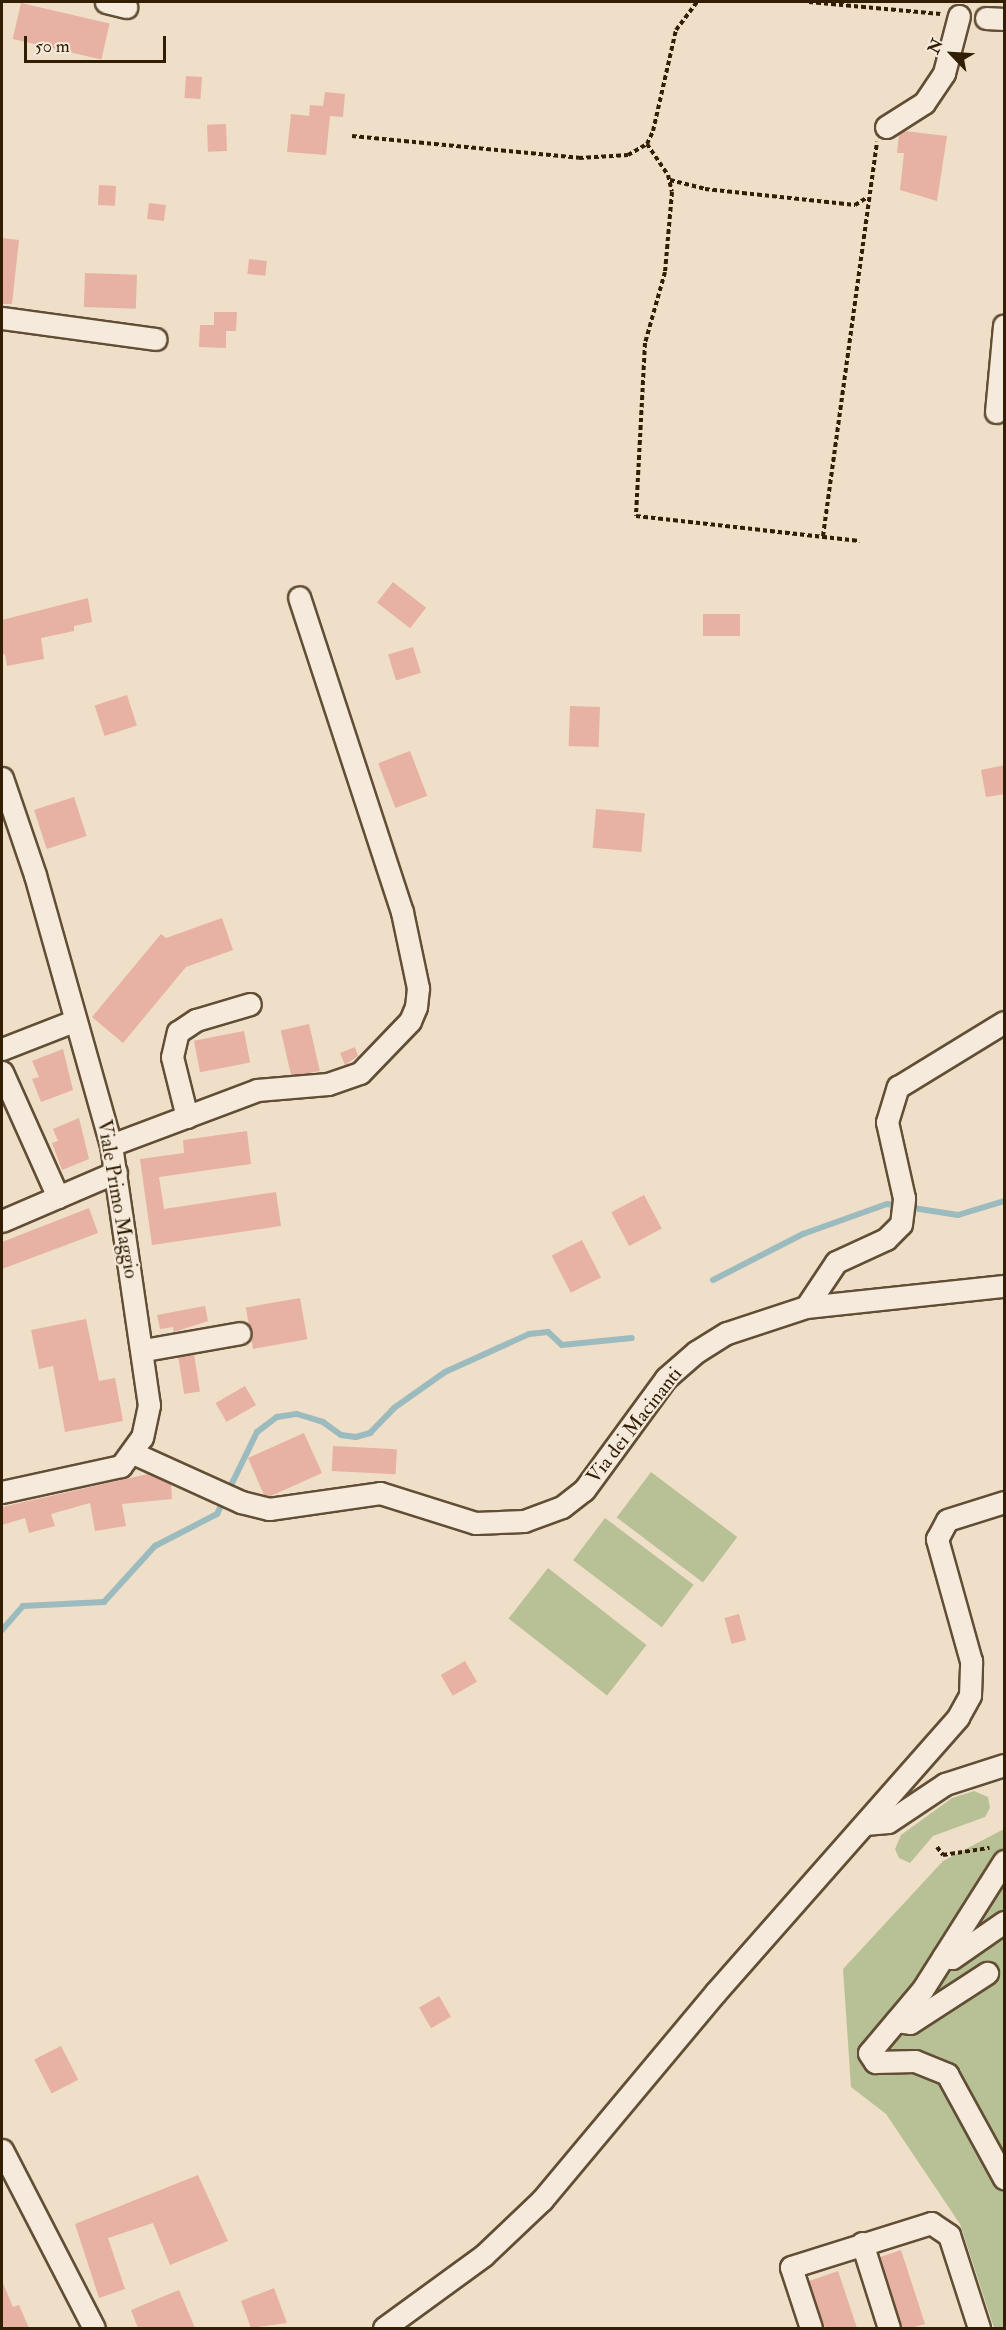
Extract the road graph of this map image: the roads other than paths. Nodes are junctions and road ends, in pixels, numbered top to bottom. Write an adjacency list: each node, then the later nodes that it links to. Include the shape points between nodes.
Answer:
1 (959, 16): 2 (street, via 944,73 924,103)
2 (886, 127)
3 (2, 318): 5 (street)
4 (1005, 325): 6 (street)
5 (156, 339)
6 (996, 411)
7 (299, 597): 14 (street, via 402,912 418,988 416,1006 410,1021 360,1073 328,1084 257,1090)
8 (2, 778): 10 (street, Viale Primo Maggio, via 35,875)
9 (250, 1004): 14 (street, via 196,1020 178,1032 172,1057)
10 (74, 1022): 12 (street); 15 (street, Viale Primo Maggio)
11 (1005, 1022): 20 (street, via 912,1076 893,1094 887,1122 904,1205 892,1235 852,1251 830,1268)
12 (2, 1049)
13 (2, 1072): 17 (street)
14 (187, 1117): 15 (street)
15 (111, 1145): 16 (street, Viale Primo Maggio)
16 (116, 1172): 17 (street); 22 (street, Viale Primo Maggio)
17 (58, 1197): 18 (street)
18 (2, 1221)
19 (1005, 1287): 20 (street, Via dei Macinanti)
20 (806, 1307): 23 (street, Via dei Macinanti, via 750,1323 696,1352 657,1389 620,1446 584,1490 562,1507 536,1518 475,1523 380,1493 284,1510 228,1494)
21 (240, 1333): 22 (street)
22 (144, 1350): 23 (street, Viale Primo Maggio, via 149,1415)
23 (133, 1454): 24 (street, via 108,1472)
24 (2, 1492)
25 (1005, 1502): 27 (street, via 954,1516 943,1525 938,1554 969,1648 970,1695 958,1717)
26 (1005, 1765): 27 (street, via 956,1779 888,1822)
27 (865, 1824): 37 (street, via 542,2200 484,2255)
28 (1002, 1853): 30 (street)
29 (1005, 1922): 30 (street, via 952,1959)
30 (943, 1957): 32 (street)
31 (987, 1973): 32 (street, via 910,2023)
32 (896, 2021): 34 (street, via 871,2048 874,2062 927,2063 947,2074)
33 (2, 2150): 36 (street)
34 (1005, 2178)
35 (862, 2244): 38 (street, via 791,2266); 39 (street); 40 (street, via 920,2225 938,2224 949,2235)
36 (94, 2328)
37 (384, 2328)
38 (811, 2328)
39 (889, 2328)
40 (979, 2328)

